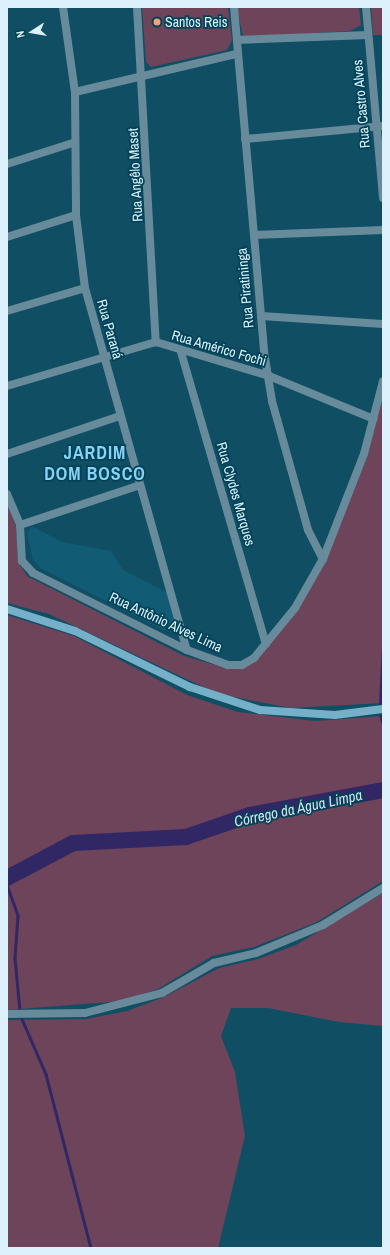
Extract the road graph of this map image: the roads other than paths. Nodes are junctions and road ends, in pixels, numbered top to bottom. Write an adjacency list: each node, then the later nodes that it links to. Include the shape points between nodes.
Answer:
1 (63, 7): 9 (street, Rua Paraná)
2 (137, 7): 8 (street, Rua Angêlo Maset)
3 (234, 7): 6 (street, Rua Piratininga)
4 (366, 7): 5 (street, Rua Castro Alves)
5 (368, 35): 6 (street); 10 (street, Rua Castro Alves)
6 (237, 40): 7 (street, Rua Piratininga)
7 (236, 54): 8 (street); 11 (street, Rua Piratininga)
8 (141, 76): 9 (street); 23 (street, Rua Angêlo Maset)
9 (75, 92): 12 (street, Rua Paraná)
10 (379, 127): 11 (street); 14 (street, Rua Castro Alves)
11 (245, 139): 17 (street, Rua Piratininga)
12 (73, 143): 13 (street); 15 (street, Rua Paraná)
13 (7, 164)
14 (383, 198)
15 (76, 215): 18 (street); 19 (street, Rua Paraná)
16 (383, 230): 17 (street)
17 (254, 235): 21 (street, Rua Piratininga)
18 (7, 237)
19 (85, 288): 20 (street); 25 (street, Rua Paraná)
20 (7, 311)
21 (261, 316): 22 (street); 26 (street, Rua Piratininga)
22 (383, 324)
23 (156, 342): 24 (street, Rua Américo Fochi); 25 (street, Rua Américo Fochi)
24 (181, 352): 26 (street, Rua Américo Fochi); 37 (street, Rua Clydes Marques)
25 (105, 357): 28 (street, Rua Américo Fochi); 29 (street, Rua Paraná)
26 (269, 376): 30 (street, Rua Américo Fochi); 35 (street, Rua Piratininga, via 272,401 308,530)
27 (383, 381): 30 (street)
28 (7, 386)
29 (120, 416): 31 (street); 32 (street, Rua Paraná)
30 (374, 419): 35 (street, Rua Antônio Alves Lima, via 364,454)
31 (7, 454)
32 (140, 485): 34 (street); 38 (street, Rua Paraná)
33 (7, 494): 34 (street, Rua Antônio Alves Lima)
34 (20, 526): 38 (street, Rua Antônio Alves Lima, via 22,561 33,573)
35 (323, 559): 37 (street, Rua Antônio Alves Lima, via 295,608)
36 (7, 609): 39 (main road, via 75,631 190,687 260,710 335,715)
37 (266, 644): 38 (street, Rua Antônio Alves Lima, via 254,658 242,665 228,665)
38 (187, 650)
39 (383, 709)
40 (383, 888): 41 (street, via 323,925 256,953 214,962 162,993 85,1013)
41 (7, 1014)

